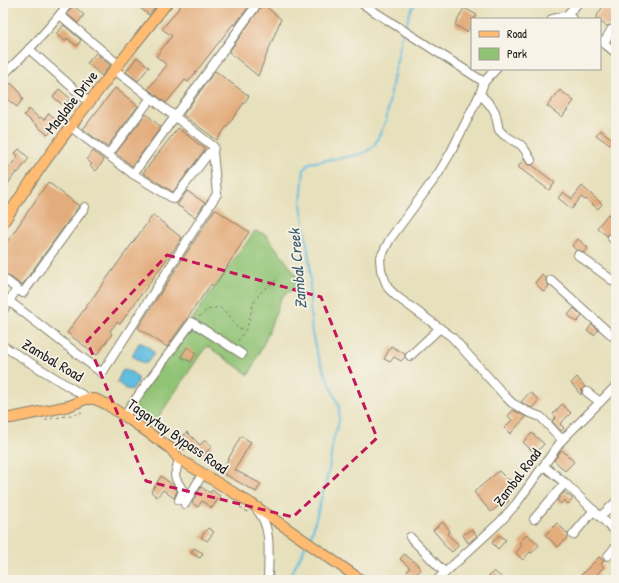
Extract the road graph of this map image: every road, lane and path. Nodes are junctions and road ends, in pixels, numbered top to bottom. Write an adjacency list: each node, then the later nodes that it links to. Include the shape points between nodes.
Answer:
1 (167, 3): 12 (main road, Maglabe Drive)
2 (258, 3): 19 (street)
3 (361, 3): 15 (street)
4 (578, 3): 7 (street)
5 (68, 4): 6 (street)
6 (60, 15): 10 (street); 12 (street)
7 (570, 17)
8 (611, 30): 9 (street)
9 (602, 42): 11 (street)
10 (29, 49): 14 (street); 18 (street)
11 (616, 53)
12 (117, 67): 17 (street); 18 (main road, Maglabe Drive)
13 (495, 70): 15 (street)
14 (3, 76)
15 (484, 82): 16 (street)
16 (480, 94): 23 (street, via 495,112 499,130 521,145); 37 (street, via 445,163 390,240 380,259 380,270 388,288)
17 (151, 98): 19 (street); 22 (street)
18 (90, 103): 20 (main road, Maglabe Drive)
19 (175, 115): 21 (street, via 214,147); 24 (street)
20 (70, 127): 22 (street); 26 (main road, Maglabe Drive, via 15,202)
21 (213, 152): 24 (street, via 208,153 174,199); 33 (street, via 217,194 102,373)
22 (108, 155): 24 (street)
23 (531, 160)
24 (133, 174)
25 (86, 207): 32 (street, via 23,293)
26 (3, 223)
27 (578, 255): 31 (street)
28 (3, 278): 32 (street)
29 (277, 279): 36 (path, via 253,304)
30 (551, 280): 38 (street)
31 (616, 283)
32 (17, 289): 33 (street)
33 (9, 301): 34 (street)
34 (3, 310)
35 (192, 322): 36 (path, via 207,310 219,307 229,314 238,329); 40 (street); 47 (street, via 129,408)
36 (247, 328): 40 (path)
37 (440, 328): 42 (street); 49 (street, via 452,337 512,403 541,417)
38 (616, 339)
39 (3, 346): 45 (street, Zambal Road)
40 (234, 348): 41 (street)
41 (242, 354)
42 (410, 356)
43 (616, 386): 46 (street, Zambal Road)
44 (587, 392): 46 (street)
45 (89, 399): 47 (main road, Tagaytay Bypass Road, via 101,401); 48 (main road, via 69,406)
46 (600, 402): 49 (street, Zambal Road)
47 (126, 417): 50 (main road, Tagaytay Bypass Road, via 170,448)
48 (3, 418)
49 (562, 440): 51 (street, Zambal Road)
50 (179, 459): 52 (main road, Tagaytay Bypass Road); 52 (street, via 175,475 183,491 182,502)
51 (544, 466): 53 (street); 64 (street, Zambal Road, via 500,522)
52 (203, 473): 55 (main road, Tagaytay Bypass Road)
53 (566, 483): 56 (street); 58 (street)
54 (616, 502): 57 (street)
55 (252, 504): 65 (main road, Tagaytay Bypass Road); 66 (street, via 262,515 265,523)
56 (594, 510): 57 (street); 60 (street)
57 (601, 516): 59 (street)
58 (534, 519)
59 (616, 532)
60 (573, 535)
61 (410, 537): 64 (street)
62 (616, 546): 63 (street)
63 (608, 556)
64 (445, 573): 67 (street, Zambal Road)
65 (357, 578)
66 (268, 580)
67 (437, 580)

